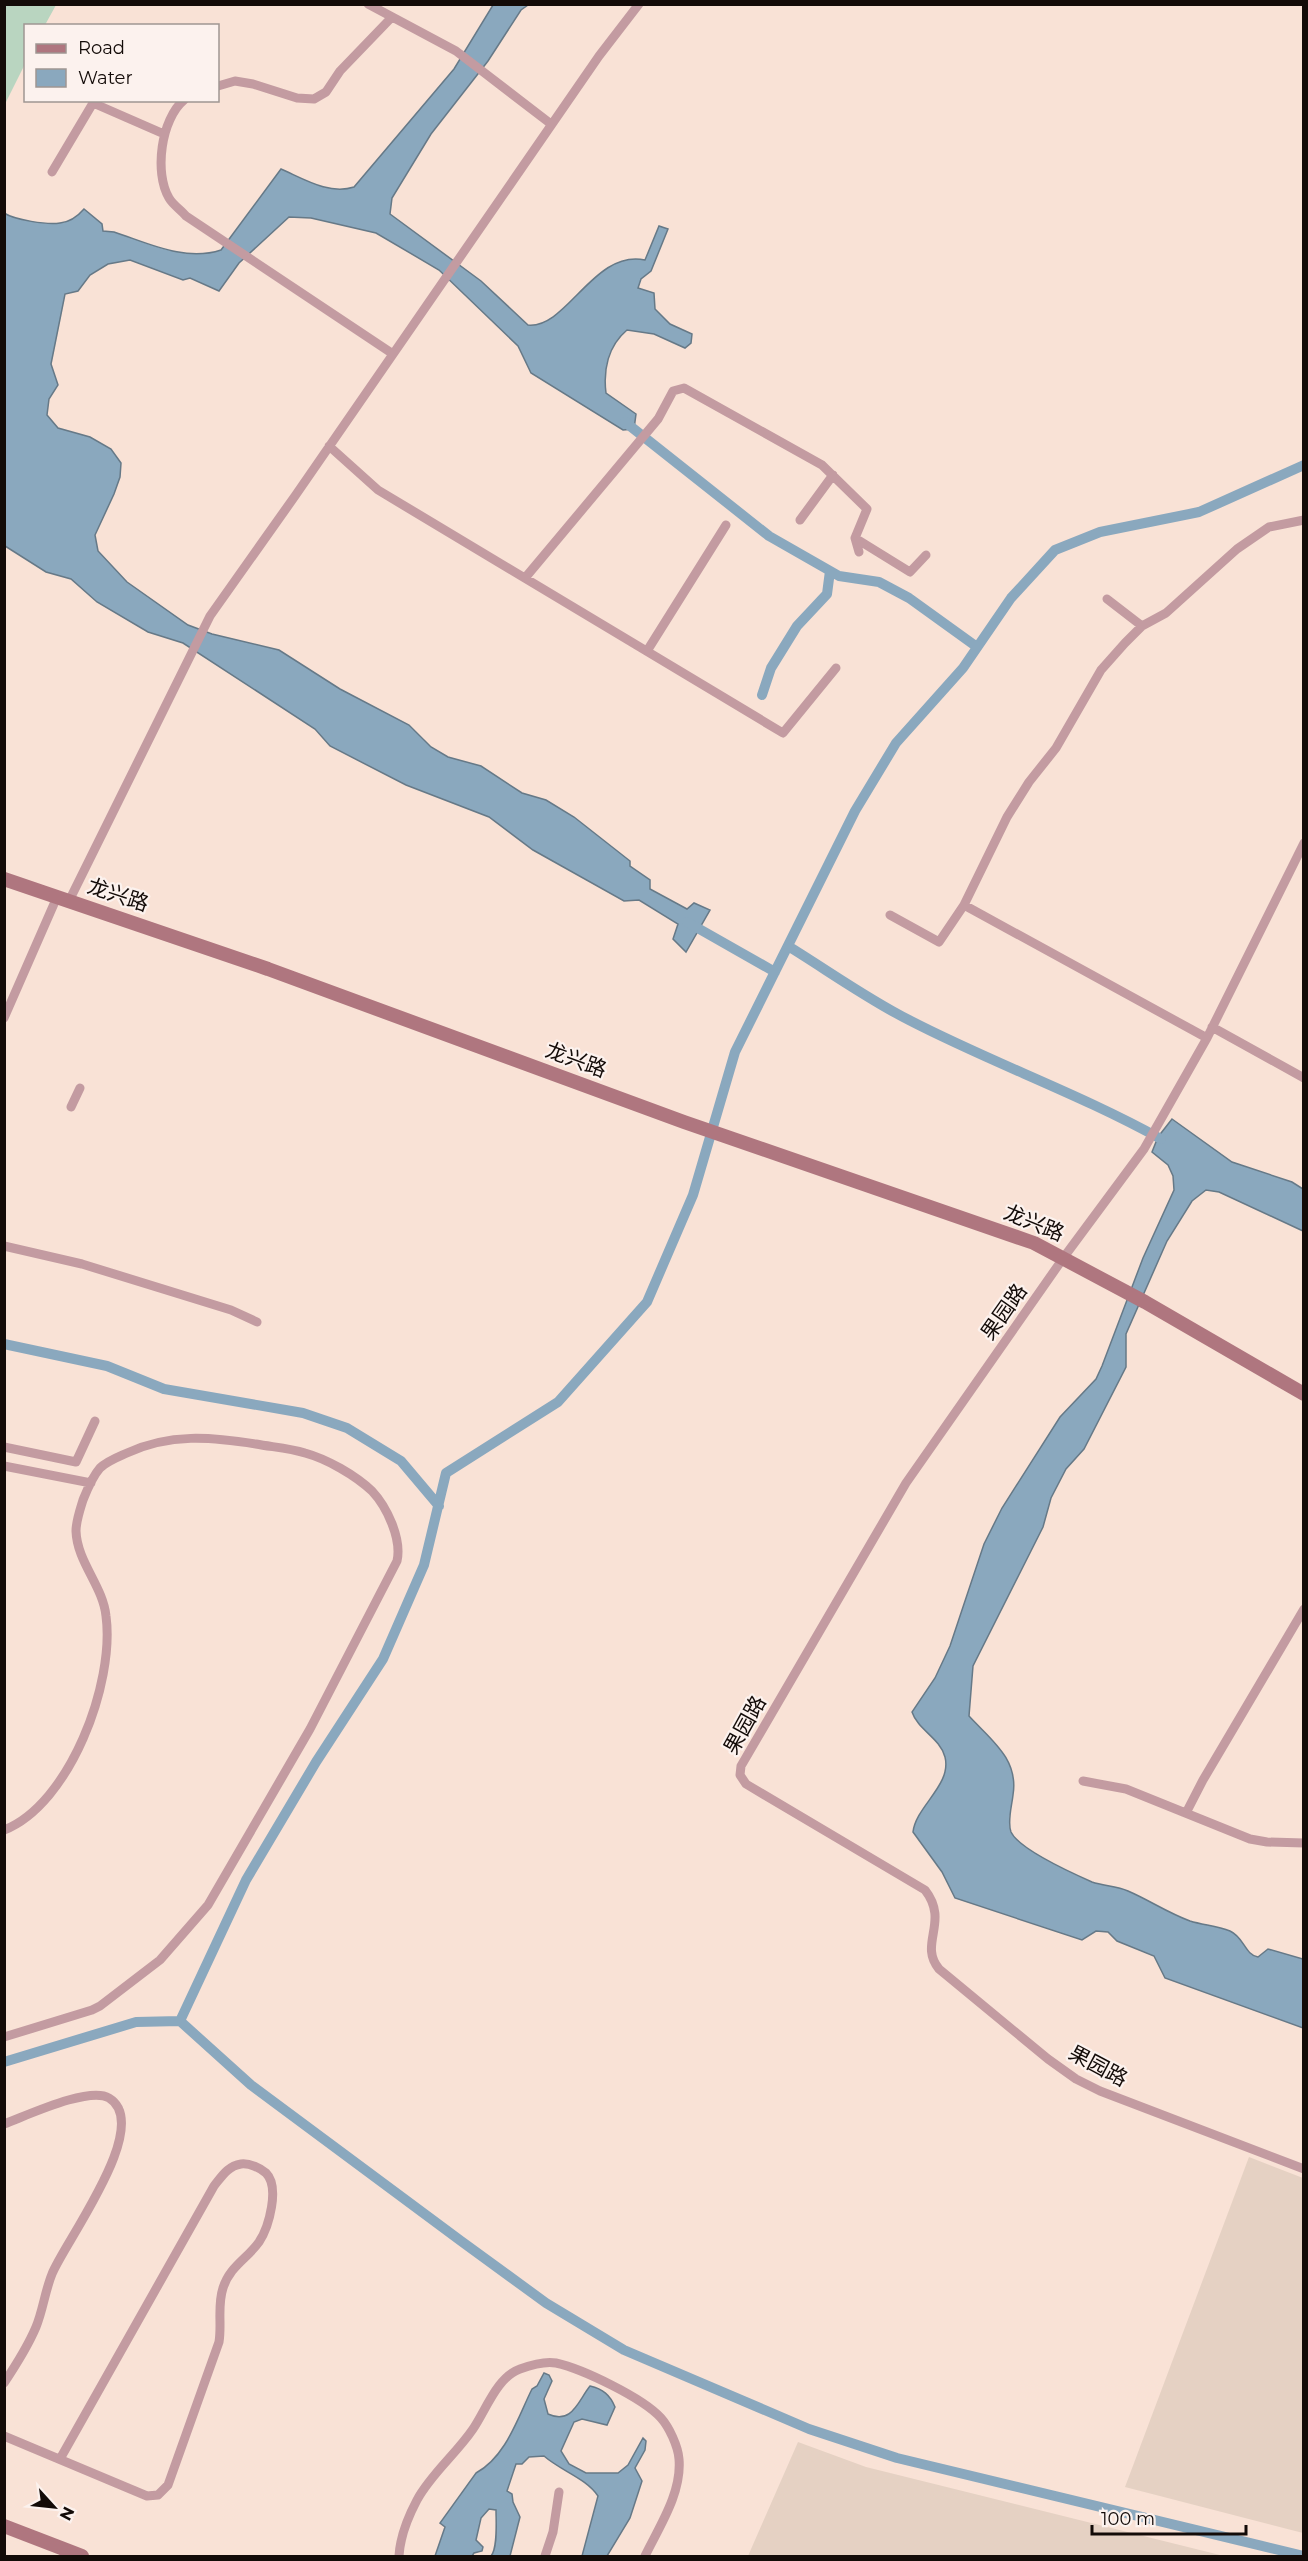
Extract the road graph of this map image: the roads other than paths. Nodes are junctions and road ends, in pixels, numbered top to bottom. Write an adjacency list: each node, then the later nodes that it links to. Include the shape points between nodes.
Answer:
1 (368, 4): 3 (street)
2 (639, 4): 6 (street)
3 (392, 17): 4 (street, via 340,71 326,92 314,99 235,81); 6 (street, via 456,51)
4 (219, 86)
5 (182, 102): 7 (street)
6 (551, 124): 9 (street)
7 (164, 134): 8 (street, via 93,103); 9 (street, via 163,182 170,199 186,216)
8 (52, 172)
9 (393, 354): 10 (street)
10 (329, 446): 18 (street, via 378,490); 25 (street, via 208,619)
11 (832, 475): 12 (street); 15 (street, via 867,509); 18 (street, via 822,465 684,388 673,391 658,419)
12 (800, 520)
13 (1304, 520): 20 (street, via 1269,527 1237,549 1166,613)
14 (726, 525): 21 (street)
15 (855, 538): 16 (street); 17 (street, via 910,572)
16 (859, 552)
17 (926, 555)
18 (525, 578): 21 (street)
19 (1107, 599): 20 (street)
20 (1142, 626): 26 (street, via 1101,670 1056,748 1006,817)
21 (647, 651): 22 (street, via 783,733)
22 (836, 668)
23 (1304, 843): 29 (street, 果园路)
24 (4, 879): 25 (street, 龙兴路)
25 (63, 899): 28 (street); 35 (street, 龙兴路, via 268,969)
26 (964, 904): 27 (street, via 939,942); 30 (street)
27 (890, 915)
28 (4, 1018)
29 (1212, 1027): 30 (street, 果园路); 31 (street)
30 (1207, 1038): 35 (street, 果园路, via 1144,1149)
31 (1304, 1078)
32 (80, 1088): 33 (street)
33 (71, 1107)
34 (4, 1246): 36 (street, via 81,1264 231,1310)
35 (1064, 1257): 37 (street, 龙兴路); 49 (street, 果园路, via 889,1510 741,1766 740,1775 746,1784 925,1890 936,1911 932,1960 1076,2079)
36 (257, 1322)
37 (1304, 1394)
38 (95, 1421): 39 (street, via 76,1462)
39 (4, 1447)
40 (4, 1466): 41 (street)
41 (91, 1483): 45 (street, via 79,1511 76,1531 79,1549 101,1594 106,1616 99,1691 79,1745 57,1786 31,1815); 47 (street, via 99,1469 113,1459 167,1440 211,1437 305,1453 326,1461 373,1492 398,1541 399,1551 391,1575 305,1738 199,1917 160,1960 93,2010)
42 (1304, 1609): 44 (street)
43 (1083, 1781): 44 (street, via 1126,1789)
44 (1186, 1813): 46 (street, via 1250,1839)
45 (4, 1830)
46 (1304, 1843)
47 (4, 2037)
48 (4, 2124): 50 (street, via 73,2099 97,2095 118,2106 123,2122 106,2180 52,2273 36,2326)
49 (1304, 2169)
50 (4, 2383)
51 (4, 2436): 52 (street)
52 (60, 2460): 52 (street, via 147,2496 158,2495 168,2485 219,2342 222,2289 231,2270 259,2243 268,2225 274,2187 258,2167 243,2163 228,2168 214,2186)
53 (560, 2492): 57 (street)
54 (4, 2526): 55 (street)
55 (82, 2556)
56 (399, 2556): 58 (street, via 405,2526 417,2500 473,2430 501,2384 517,2370 554,2362 598,2378 644,2405 661,2418 673,2438 680,2458 677,2484)
57 (545, 2556)
58 (645, 2556)

